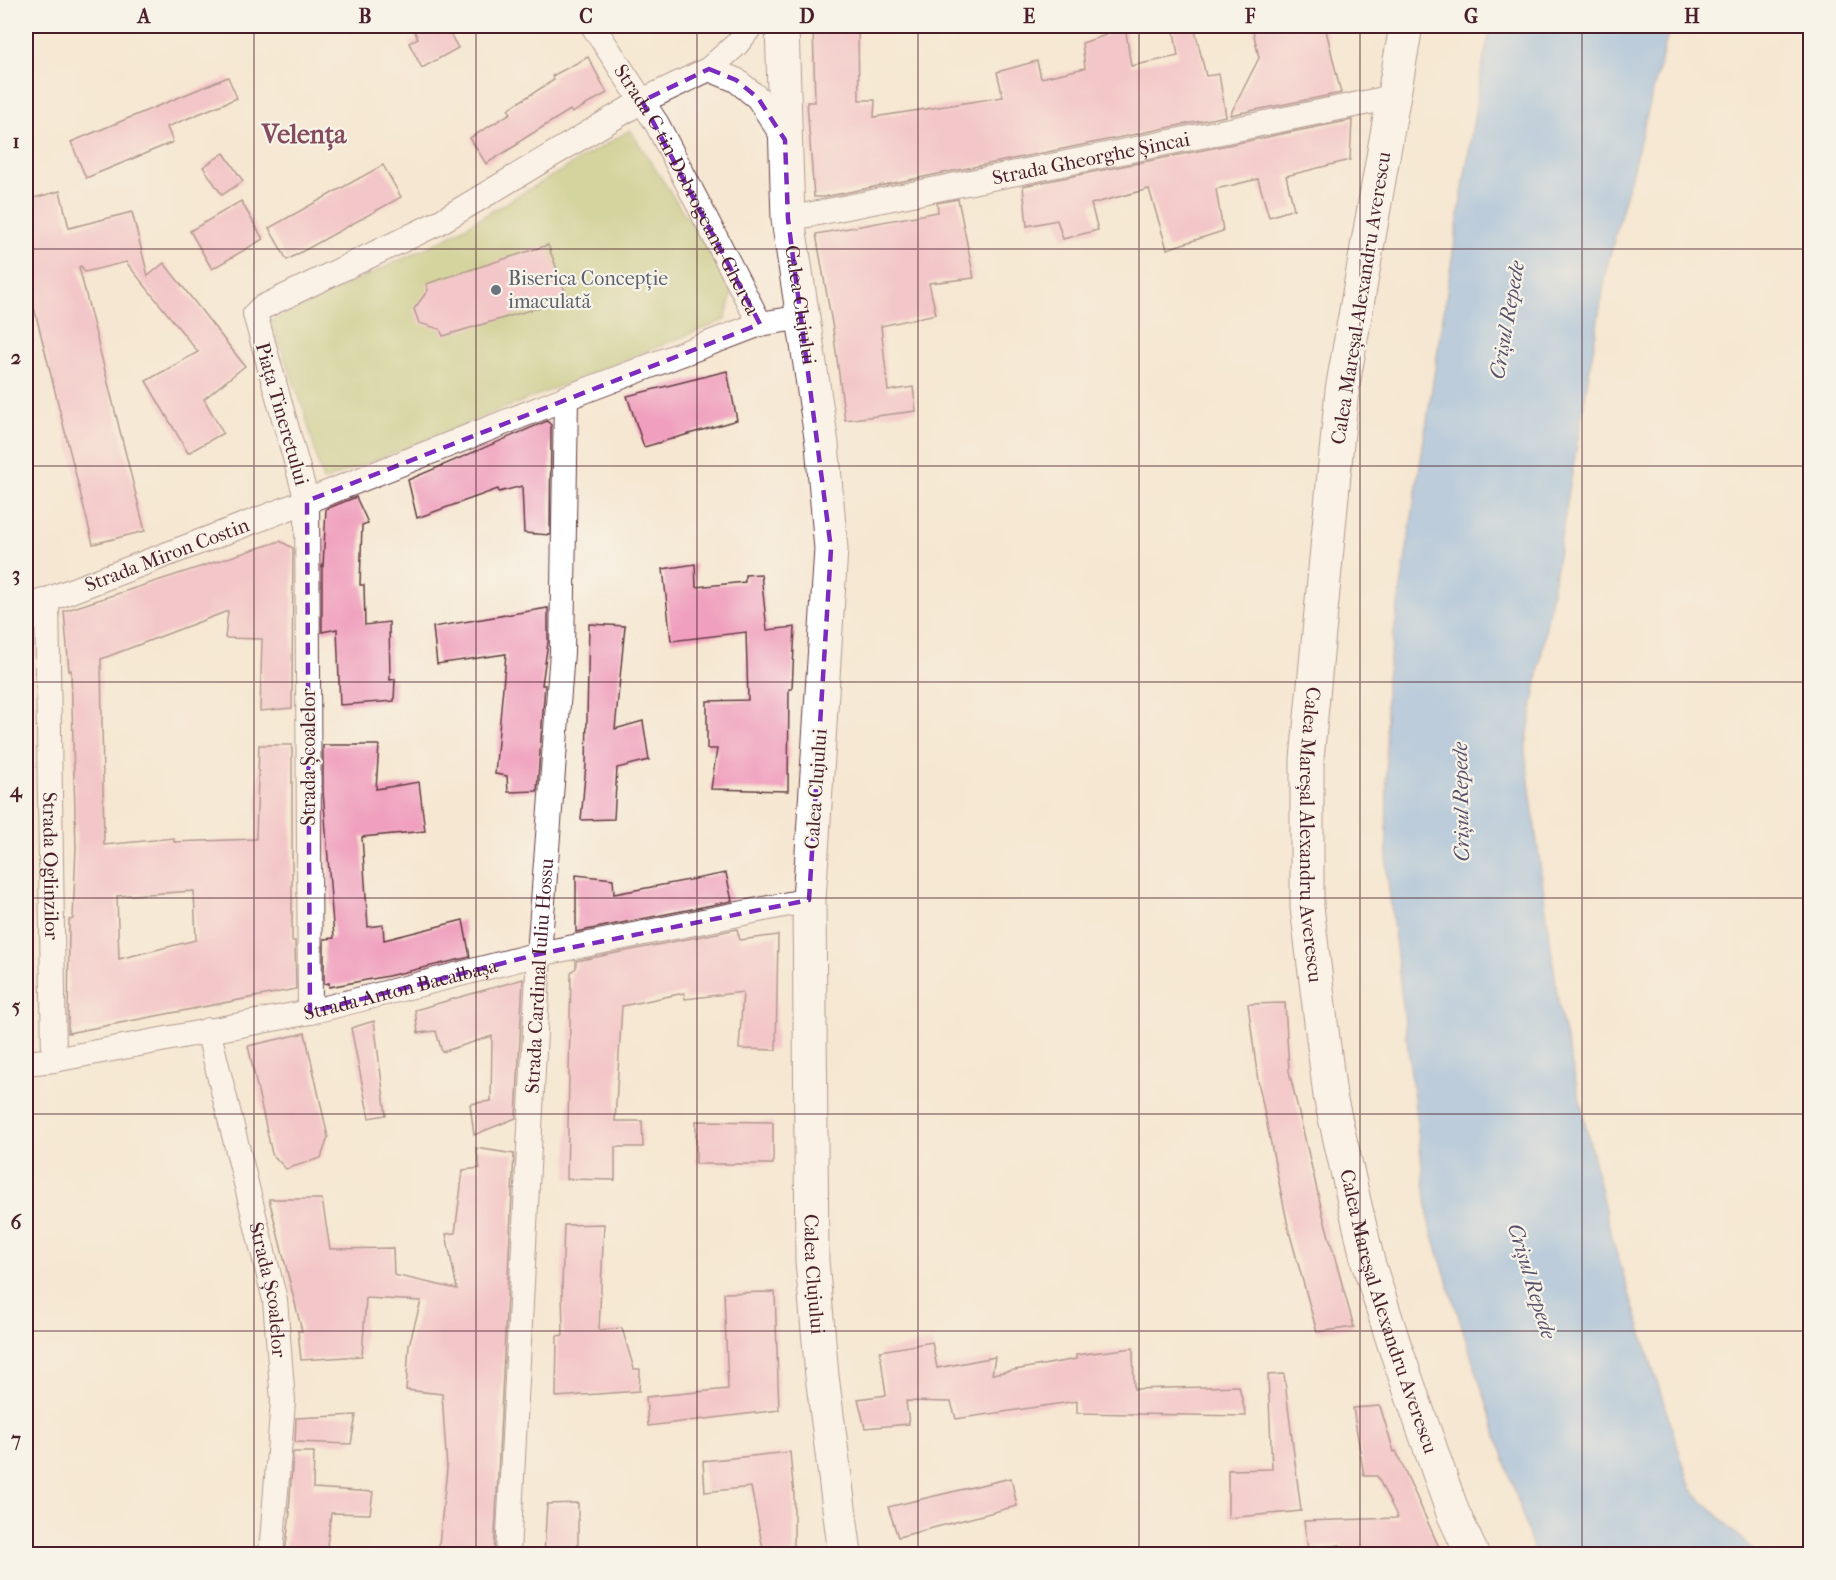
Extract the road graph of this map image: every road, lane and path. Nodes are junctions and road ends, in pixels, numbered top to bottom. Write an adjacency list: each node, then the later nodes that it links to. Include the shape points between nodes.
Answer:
1 (593, 26): 7 (street, Strada C-tin Dobrogeanu-Gherea)
2 (751, 26): 5 (street, Piața Tineretului, via 738,44)
3 (782, 26): 8 (main road, Calea Clujului)
4 (1406, 26): 6 (main road, Calea Mareșal Alexandru Averescu)
5 (710, 69): 7 (street, Piața Tineretului); 8 (street, via 736,80 758,98)
6 (1394, 97): 9 (street, Strada Gheorghe Șincai); 24 (main road, Calea Mareșal Alexandru Averescu, via 1342,390 1307,759 1307,907 1330,1096 1368,1262 1453,1513)
7 (642, 101): 11 (street, Strada C-tin Dobrogeanu-Gherea); 13 (street, Piața Tineretului, via 438,223 255,314)
8 (785, 140): 9 (main road, Calea Clujului)
9 (788, 219): 10 (main road, Calea Clujului)
10 (803, 317): 11 (street, Piața Tineretului); 15 (main road, Calea Clujului, via 822,444 831,549)
11 (760, 324): 12 (street, Piața Tineretului)
12 (566, 398): 13 (street, Piața Tineretului); 16 (street, Strada Cardinal Iuliu Hossu, via 562,652)
13 (307, 501): 14 (street, Strada Miron Costin); 17 (street, Strada Școalelor)
14 (36, 603): 19 (street, Strada Oglinzilor)
15 (809, 900): 16 (street, Strada Anton Bacalbașa); 23 (main road, Calea Clujului, via 812,1261)
16 (539, 954): 17 (street, Strada Anton Bacalbașa); 22 (street, Strada Cardinal Iuliu Hossu)
17 (310, 1012): 18 (street, Strada Anton Bacalbașa)
18 (208, 1030): 19 (street, Strada Anton Bacalbașa); 21 (street, Strada Școalelor, via 275,1300 283,1401)
19 (54, 1060): 20 (street, Strada Anton Bacalbașa)
20 (26, 1063)
21 (271, 1554)
22 (507, 1554)
23 (845, 1554)
24 (1472, 1554)

